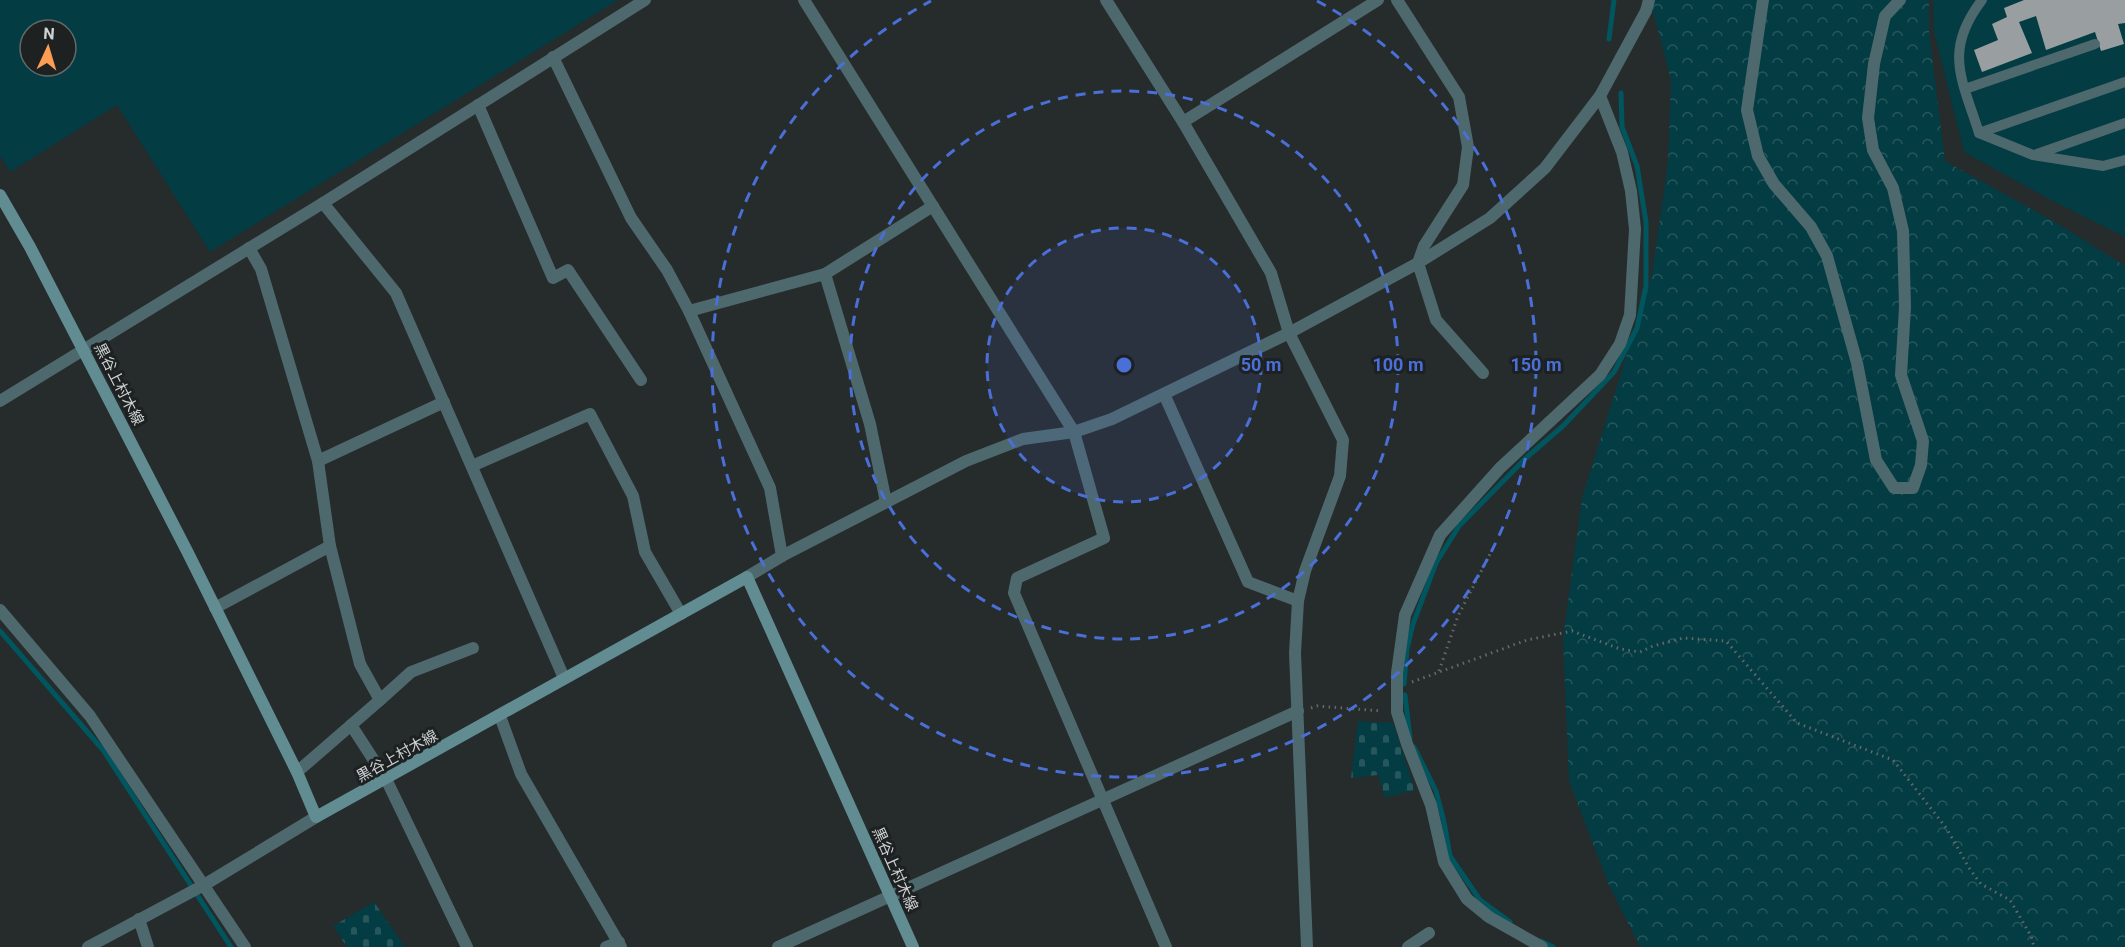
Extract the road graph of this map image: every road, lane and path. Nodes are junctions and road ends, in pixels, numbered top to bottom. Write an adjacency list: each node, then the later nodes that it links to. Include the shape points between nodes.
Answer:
1 (645, 0): 11 (street)
2 (804, 0): 23 (street)
3 (1106, 0): 16 (street)
4 (1378, 0): 16 (street)
5 (1396, 0): 25 (street, via 1459,96 1468,147 1462,185 1424,246)
6 (1649, 0): 14 (street)
7 (1763, 0): 8 (street, via 1747,110 1758,156 1774,184 1811,227 1827,256 1857,363 1876,460 1894,488 1913,488 1921,465 1923,441 1901,375 1905,307 1903,231 1893,188 1873,150 1868,118 1874,63 1885,16)
8 (1900, 0)
9 (1982, 0): 13 (lane, via 1968,18 1958,53)
10 (2095, 44): 13 (lane)
11 (553, 57): 15 (street); 27 (street, via 631,218 667,270)
12 (2125, 82): 18 (lane)
13 (1965, 88): 18 (lane)
14 (1600, 96): 25 (street, via 1545,168 1490,218); 50 (street, via 1622,152 1630,191 1635,229 1630,315 1620,344 1600,375 1500,468 1440,535 1405,615)
15 (478, 105): 22 (street); 31 (street, via 553,278 568,270)
16 (1183, 122): 28 (street, via 1271,273)
17 (2125, 123): 19 (lane)
18 (1979, 133): 19 (lane)
19 (2033, 155): 20 (lane, via 2103,166)
20 (2125, 160)
21 (0, 195): 29 (main road, 黒谷上村木線)
22 (323, 203): 24 (street); 34 (street, via 396,293)
23 (933, 206): 26 (street); 35 (street)
24 (249, 248): 29 (street); 36 (street, via 261,270)
25 (1418, 263): 28 (street); 30 (street, via 1436,320)
26 (825, 274): 27 (street); 38 (street, via 870,424)
27 (689, 311): 41 (street, via 770,488)
28 (1289, 333): 32 (street); 43 (street, via 1343,440 1340,476)
29 (84, 349): 33 (street); 44 (main road, 黒谷上村木線)
30 (1483, 373)
31 (641, 380)
32 (1164, 394): 35 (street); 43 (street, via 1248,582)
33 (0, 401)
34 (444, 402): 36 (street); 37 (street)
35 (1074, 432): 38 (street, via 1023,439 966,460); 58 (street, via 1104,538 1017,578 1014,593)
36 (318, 461): 39 (street)
37 (472, 466): 46 (street, via 590,414 633,496 645,552); 49 (street)
38 (886, 502): 41 (street)
39 (330, 546): 44 (street); 51 (street, via 360,664)
40 (1491, 552): 48 (path, via 1458,616)
41 (782, 556): 42 (street)
42 (747, 577): 46 (main road, 黒谷上村木線); 61 (main road, 黒谷上村木線)
43 (1298, 601): 52 (street, via 1294,653)
44 (215, 608): 56 (main road, 黒谷上村木線)
45 (0, 610): 60 (street, via 90,716)
46 (681, 614): 49 (main road, 黒谷上村木線)
47 (473, 648): 51 (street, via 411,672)
48 (1439, 671): 50 (path); 76 (path, via 1527,640 1572,632 1640,652 1683,638 1726,641 1797,723 1893,760 1947,829 1981,884 2010,900)
49 (564, 678): 54 (main road, 黒谷上村木線)
50 (1396, 688): 53 (street)
51 (380, 700): 55 (street)
52 (1298, 711): 53 (path, via 1317,706); 58 (street); 73 (street)
53 (1397, 712): 75 (street, via 1431,805 1444,862 1467,899 1489,917)
54 (500, 716): 57 (main road, 黒谷上村木線); 64 (street, via 521,774)
55 (351, 725): 56 (street); 57 (street)
56 (297, 772): 59 (main road, 黒谷上村木線)
57 (386, 779): 59 (main road, 黒谷上村木線); 68 (street)
58 (1102, 800): 61 (street); 72 (street)
59 (316, 817): 60 (street)
60 (204, 885): 62 (street); 67 (street)
61 (891, 897): 70 (street); 71 (main road, 黒谷上村木線)
62 (140, 919): 65 (street); 66 (street)
63 (1429, 933): 74 (street)
64 (620, 944): 69 (street)
65 (88, 947)
66 (148, 947)
67 (245, 947)
68 (467, 947)
69 (606, 947)
70 (778, 947)
71 (913, 947)
72 (1166, 947)
73 (1307, 947)
74 (1408, 947)
75 (1542, 947)
76 (2034, 947)

